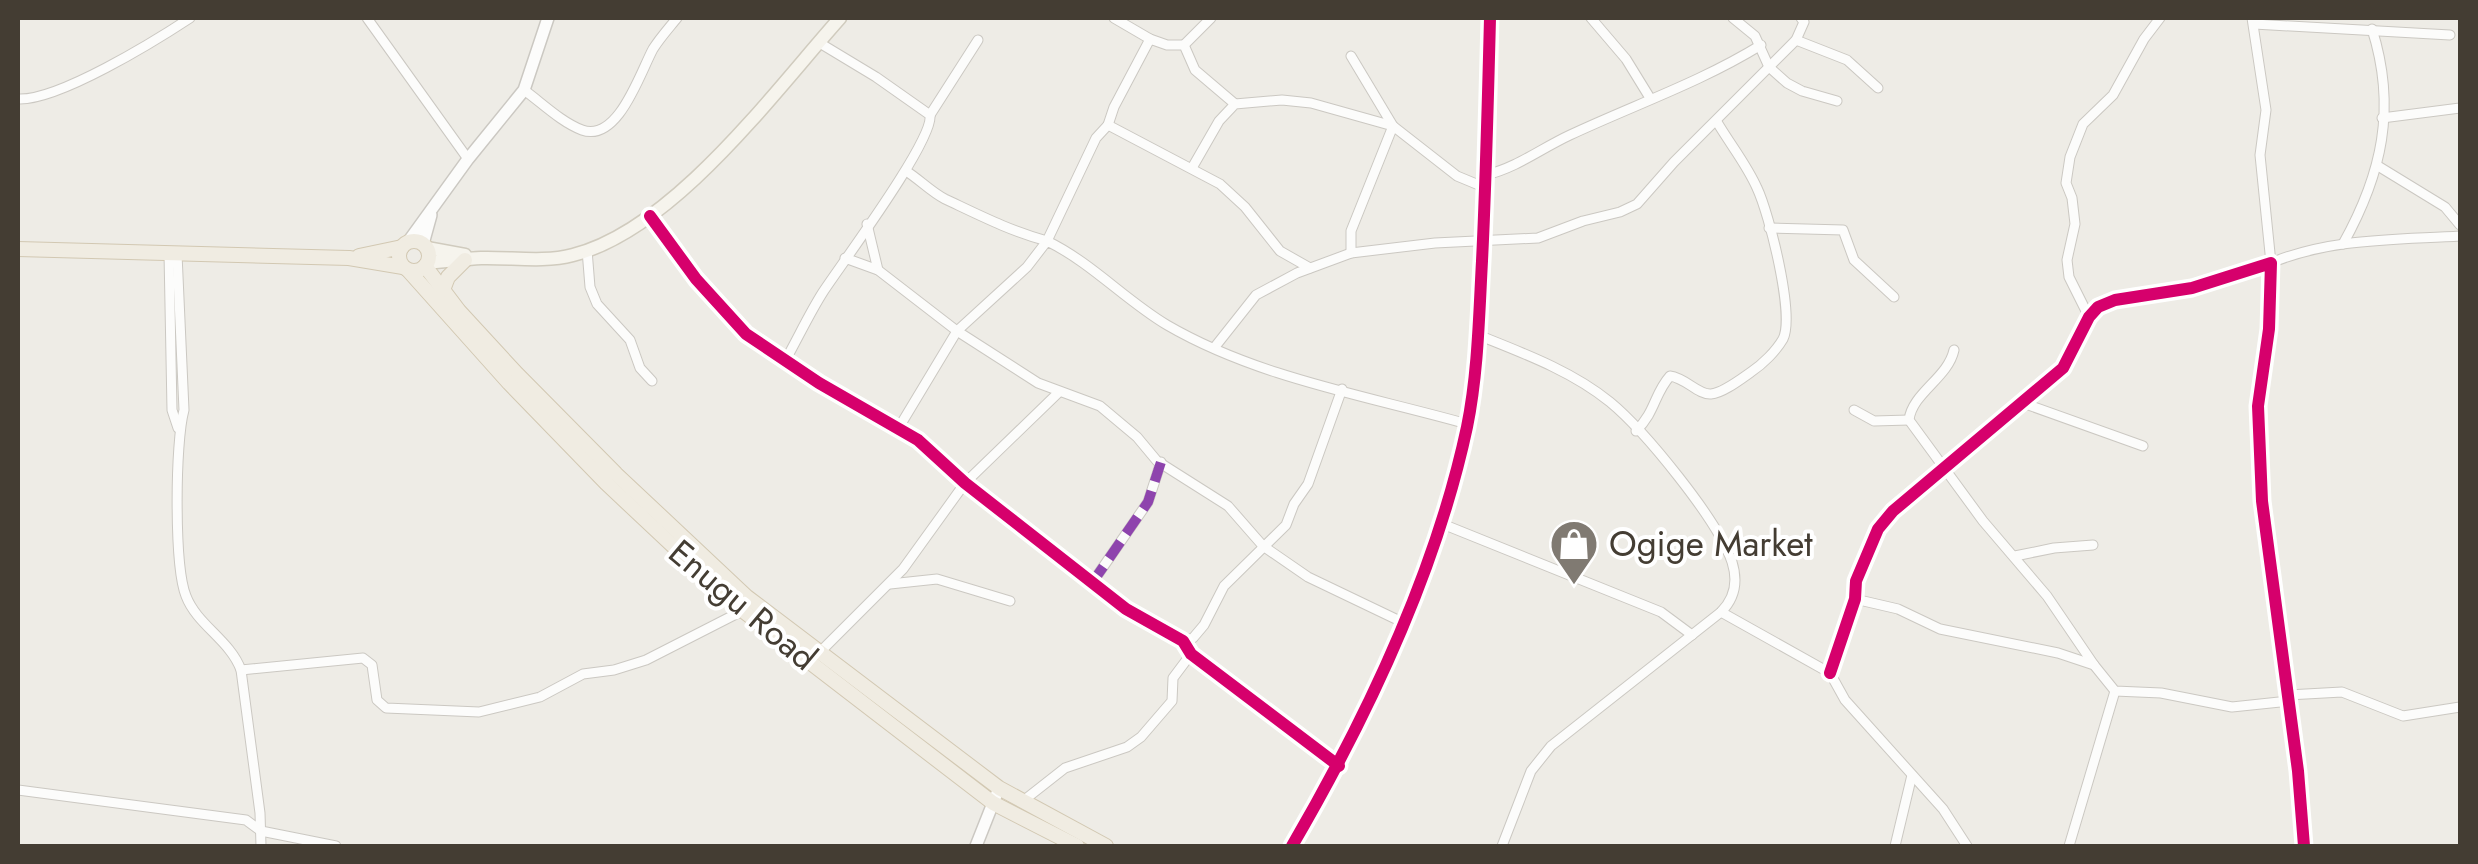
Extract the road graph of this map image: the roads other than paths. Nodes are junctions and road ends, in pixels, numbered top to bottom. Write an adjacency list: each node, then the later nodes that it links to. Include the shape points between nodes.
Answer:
1 (190, 18): 27 (street, via 44,97)
2 (367, 18): 36 (street)
3 (548, 18): 25 (street)
4 (677, 18): 25 (street, via 607,128 582,130)
5 (840, 18): 19 (main road)
6 (1114, 18): 17 (street)
7 (1211, 18): 21 (street)
8 (1490, 18): 40 (street)
9 (1591, 18): 26 (street)
10 (1733, 18): 20 (street)
11 (1800, 18): 18 (street)
12 (2160, 18): 64 (street, via 2113,95 2083,124 2070,156 2066,184 2074,224 2067,260 2072,289)
13 (2254, 21): 14 (street); 58 (street, via 2266,110 2260,155)
14 (2372, 29): 15 (street); 32 (street, via 2382,71)
15 (2450, 36)
16 (978, 40): 31 (street)
17 (1150, 40): 21 (street); 34 (street)
18 (1796, 40): 23 (street); 24 (street, via 1847,60)
19 (818, 42): 31 (street); 41 (main road, via 713,158)
20 (1761, 44): 23 (street); 26 (street, via 1708,76)
21 (1184, 45): 29 (street, via 1196,70)
22 (1351, 56): 35 (street)
23 (1769, 67): 28 (street, via 1802,91); 33 (street)
24 (1878, 88)
25 (524, 90): 36 (street)
26 (1650, 98): 40 (street)
27 (18, 99)
28 (1837, 101)
29 (1235, 104): 35 (street, via 1311,103); 38 (street)
30 (2460, 108): 32 (street)
31 (930, 115): 39 (street, via 931,126)
32 (2382, 118): 37 (street)
33 (1716, 122): 44 (street, via 1755,184); 47 (street, via 1637,204 1538,238)
34 (1108, 125): 38 (street); 46 (street)
35 (1393, 126): 40 (street, via 1456,176); 53 (street, via 1351,230)
36 (468, 159): 51 (street, via 431,212)
37 (2378, 166): 43 (street, via 2445,207); 48 (street)
38 (1192, 168): 59 (street, via 1245,206 1280,251)
39 (906, 172): 42 (street); 46 (street, via 946,200)
40 (1486, 181): 47 (street)
41 (650, 216): 50 (main road); 69 (street, via 746,334)
42 (867, 224): 56 (street); 61 (street)
43 (2460, 225)
44 (1769, 228): 63 (street, via 1842,230 1854,260); 78 (street, via 1787,302 1783,338 1752,372 1714,394 1670,376)
45 (2460, 236): 48 (street)
46 (1047, 241): 65 (street); 67 (street, via 1167,324)
47 (1483, 243): 53 (street); 66 (street)
48 (2343, 244): 58 (street)
49 (18, 250): 52 (main road)
50 (587, 250): 55 (main road, via 551,259); 70 (street, via 596,304 630,340)
51 (418, 252): 54 (main road); 55 (main road); 57 (main road); 60 (main road, via 417,271); 60 (main road, via 398,257); 62 (main road)
52 (173, 253): 54 (main road); 99 (street, via 172,410 186,596)
53 (1351, 253): 59 (street)
54 (348, 258): 60 (main road)
55 (482, 258): 57 (main road)
56 (845, 258): 61 (street); 69 (street)
57 (465, 260): 62 (main road)
58 (2271, 264): 64 (street, via 2192,288 2115,300); 102 (street, via 2259,425 2262,501)
59 (1310, 268): 67 (street, via 1256,296)
60 (406, 269): 91 (main road, Enugu Road, via 606,484)
61 (878, 270): 65 (street)
62 (443, 290): 96 (main road, via 616,474 747,597)
63 (1894, 297)
64 (2088, 316): 73 (street, via 2063,368)
65 (957, 331): 72 (street); 77 (street)
66 (1478, 335): 76 (street); 78 (street, via 1568,376 1610,402)
67 (1214, 348): 71 (street)
68 (1954, 350): 75 (street, via 1951,365 1911,409)
69 (786, 360): 77 (street)
70 (652, 381)
71 (1342, 389): 76 (street); 85 (street, via 1308,484 1286,525)
72 (1058, 392): 80 (street, via 1100,406); 82 (street)
73 (2020, 402): 79 (street); 81 (street)
74 (1854, 410): 75 (street, via 1874,420)
75 (1909, 420): 81 (street)
76 (1467, 424): 83 (street)
77 (898, 429): 82 (street)
78 (1636, 431): 92 (street, via 1673,471 1724,546 1735,580)
79 (2144, 446)
80 (1161, 462): 85 (street, via 1228,506); 87 (street, via 1148,502)
81 (1945, 468): 86 (street); 89 (street, via 1878,529)
82 (965, 483): 87 (street); 88 (street)
83 (1440, 523): 93 (street); 94 (street, via 1661,612)
84 (2093, 545): 86 (street)
85 (1263, 546): 93 (street, via 1308,577); 95 (street, via 1224,586 1204,625)
86 (2015, 556): 98 (street)
87 (1092, 583): 95 (street)
88 (888, 585): 90 (street, via 937,579); 96 (street)
89 (1855, 600): 98 (street); 100 (street)
90 (1010, 601)
91 (742, 610): 99 (street, via 646,660 582,674 540,698 480,712 386,708 377,700 372,665 363,658); 107 (main road, Enugu Road)
92 (1722, 612): 94 (street); 100 (street)
93 (1402, 622): 104 (street)
94 (1692, 635): 118 (street, via 1551,746 1531,772)
95 (1183, 642): 97 (street)
96 (820, 652): 107 (main road)
97 (1191, 654): 104 (street); 108 (street, via 1173,678 1172,701 1142,737 1065,768)
98 (2094, 665): 101 (street)
99 (241, 670): 109 (street)
100 (1830, 673): 105 (street)
101 (2114, 691): 102 (street, via 2232,707); 121 (street)
102 (2289, 698): 103 (street, via 2342,692 2403,716); 122 (street)
103 (2460, 706)
104 (1339, 766): 117 (street)
105 (1912, 776): 119 (street); 120 (street)
106 (18, 790): 110 (street)
107 (996, 796): 108 (main road); 114 (street); 115 (main road, Enugu Road)
108 (1023, 801): 116 (main road)
109 (260, 813): 110 (street); 111 (street)
110 (246, 820): 111 (street)
111 (262, 831): 112 (street); 113 (street)
112 (261, 846)
113 (336, 846)
114 (976, 846)
115 (1077, 846)
116 (1106, 846)
117 (1292, 846)
118 (1506, 846)
119 (1895, 846)
120 (1967, 846)
121 (2069, 846)
122 (2304, 846)

